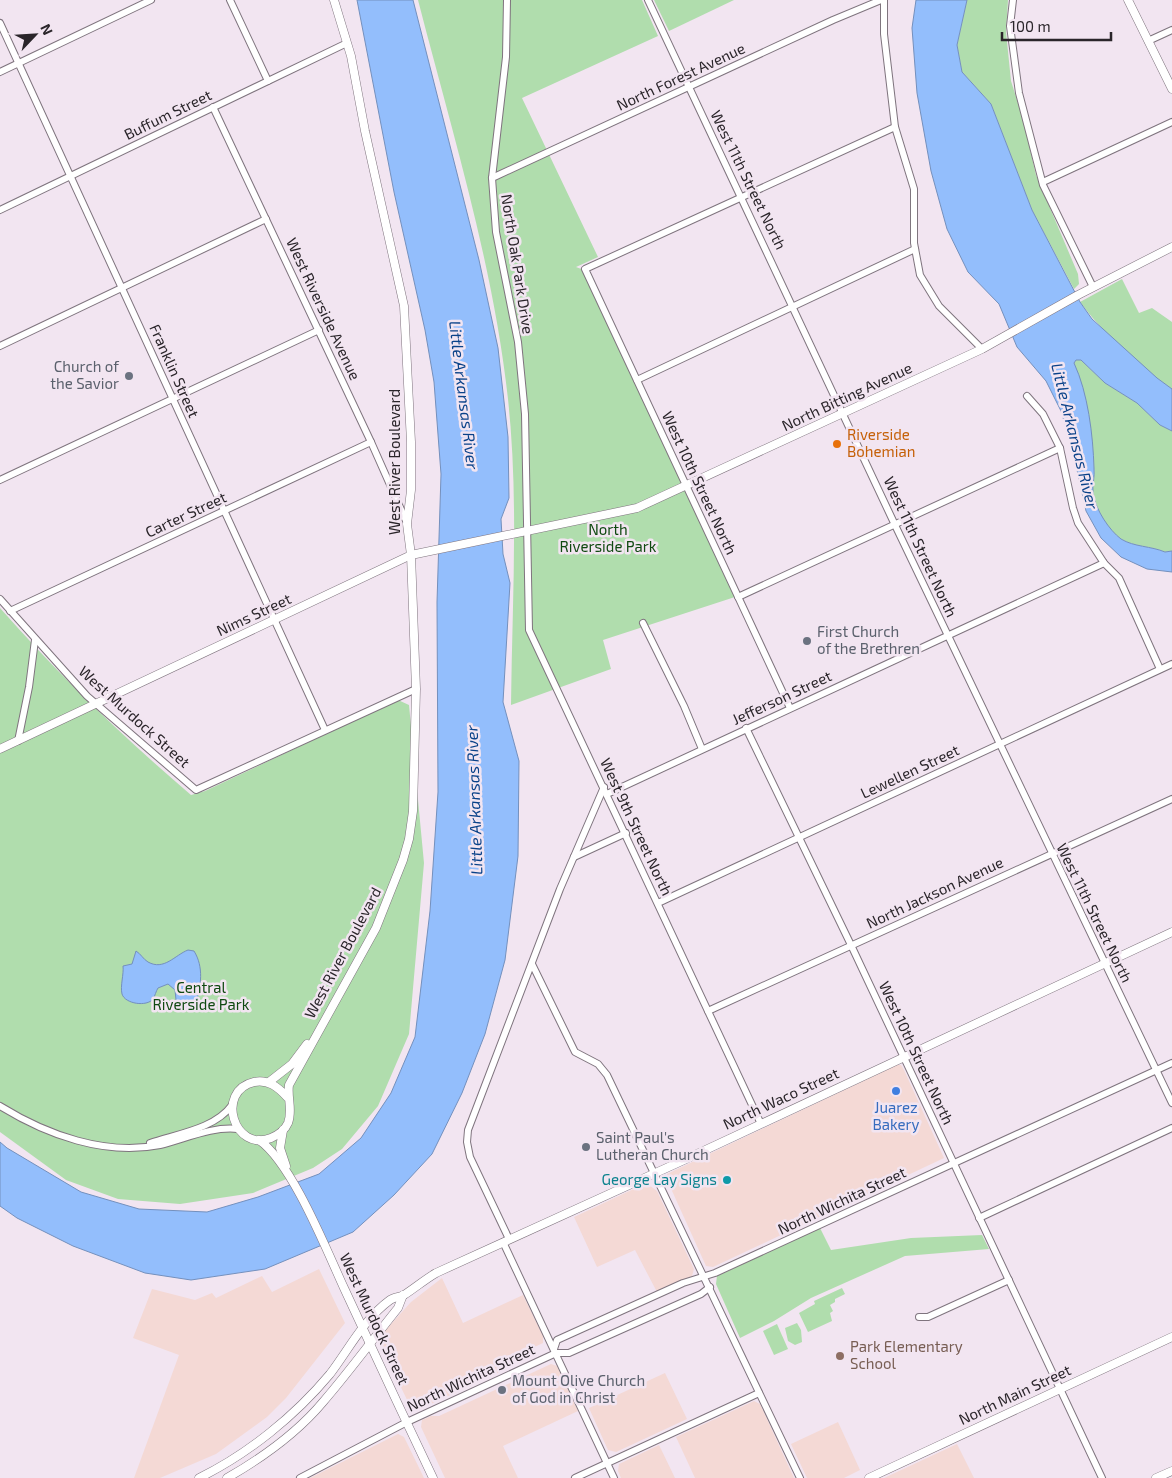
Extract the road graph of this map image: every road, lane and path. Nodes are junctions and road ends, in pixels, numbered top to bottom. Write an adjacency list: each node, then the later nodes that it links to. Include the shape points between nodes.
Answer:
1 (151, 0): 13 (street)
2 (230, 0): 15 (street)
3 (334, 0): 12 (street, West River Boulevard)
4 (507, 0): 22 (street, North Oak Park Drive, via 506,57)
5 (648, 0): 16 (street, West 11th Street North)
6 (883, 0): 16 (street, North Forest Avenue); 20 (street)
7 (1013, 0): 23 (street, via 1010,26 1017,84)
8 (1128, 0): 11 (street)
9 (0, 23): 13 (street, Franklin Street)
10 (1172, 30): 11 (street)
11 (1148, 41): 17 (street)
12 (347, 43): 15 (street, Buffum Street); 44 (street, West River Boulevard, via 403,291 412,490)
13 (19, 63): 14 (street); 21 (street, Franklin Street)
14 (0, 72)
15 (268, 82): 18 (street, Buffum Street)
16 (689, 87): 22 (street, North Forest Avenue); 24 (street, West 11th Street North)
17 (1172, 89)
18 (213, 107): 21 (street, Buffum Street); 26 (street, West Riverside Avenue)
19 (1172, 122): 23 (street)
20 (895, 127): 24 (street); 27 (street, via 914,189)
21 (71, 176): 25 (street, Buffum Street); 30 (street, Franklin Street)
22 (492, 178): 46 (street, North Oak Park Drive, via 496,232 523,384)
23 (1043, 182): 29 (street)
24 (742, 198): 31 (street, West 11th Street North); 35 (street, West 10th Street North, via 585,269)
25 (0, 210)
26 (266, 219): 30 (street); 32 (street, West Riverside Avenue)
27 (915, 249): 31 (street); 34 (street, via 920,275 929,293)
28 (1170, 250): 29 (street, North Bitting Avenue)
29 (1092, 287): 34 (street, North Bitting Avenue)
30 (122, 288): 33 (street); 37 (street, Franklin Street)
31 (794, 306): 35 (street); 38 (street, West 11th Street North)
32 (319, 330): 37 (street); 39 (street, West Riverside Avenue)
33 (0, 346)
34 (982, 349): 38 (street, North Bitting Avenue)
35 (637, 380): 42 (street, West 10th Street North)
36 (1027, 396): 40 (street, via 1043,414)
37 (172, 398): 41 (street); 43 (street, Franklin Street)
38 (843, 414): 42 (street, North Bitting Avenue); 45 (street, West 11th Street North)
39 (371, 442): 43 (street, Carter Street); 44 (street, West Riverside Avenue)
40 (1060, 448): 45 (street); 48 (street, via 1078,523)
41 (0, 480)
42 (686, 486): 46 (street, North Bitting Avenue, via 637,508); 49 (street, West 10th Street North)
43 (223, 512): 51 (street, Carter Street); 52 (street, Franklin Street)
44 (407, 524): 47 (street, West River Boulevard)
45 (895, 524): 49 (street); 54 (street, West 11th Street North)
46 (527, 533): 47 (street, Nims Street); 67 (street, West 9th Street North, via 529,630)
47 (411, 555): 52 (street, Nims Street); 58 (street, West River Boulevard)
48 (1104, 563): 54 (street, Jefferson Street); 57 (street, via 1119,578)
49 (738, 597): 60 (street, West 10th Street North)
50 (0, 599): 51 (street, West Murdock Street)
51 (10, 611): 55 (street, West Murdock Street)
52 (274, 621): 59 (street, Nims Street); 62 (street, Franklin Street)
53 (643, 623): 66 (street)
54 (948, 635): 60 (street, Jefferson Street); 64 (street, West 11th Street North)
55 (35, 640): 59 (street, West Murdock Street); 63 (street)
56 (1172, 664): 57 (street, Lewellen Street)
57 (1160, 669): 64 (street, Lewellen Street)
58 (416, 689): 62 (street); 80 (street, West River Boulevard, via 413,811 409,839 376,928)
59 (95, 704): 62 (street, West Murdock Street, via 196,790); 63 (street, Nims Street)
60 (790, 708): 61 (street, Jefferson Street)
61 (746, 728): 66 (street, Jefferson Street); 71 (street, West 10th Street North)
62 (325, 730)
63 (18, 741): 65 (street, Nims Street)
64 (1000, 744): 71 (street, Lewellen Street); 72 (street, West 11th Street North)
65 (0, 749)
66 (702, 749): 68 (street, Jefferson Street)
67 (604, 787): 68 (street, West 9th Street North); 73 (street)
68 (607, 794): 70 (street, West 9th Street North)
69 (1172, 799): 72 (street, North Jackson Avenue)
70 (626, 834): 73 (street); 74 (street, West 9th Street North)
71 (799, 838): 74 (street, Lewellen Street); 76 (street, West 10th Street North)
72 (1052, 854): 76 (street, North Jackson Avenue); 77 (street, West 11th Street North)
73 (574, 858): 78 (street)
74 (658, 903): 79 (street, West 9th Street North)
75 (1172, 932): 77 (street, North Waco Street)
76 (851, 946): 79 (street, North Jackson Avenue); 81 (street, West 10th Street North)
77 (1104, 963): 81 (street, North Waco Street); 83 (street, West 11th Street North)
78 (532, 964): 97 (street, via 575,1052 598,1064 607,1075); 99 (street, via 469,1122 467,1144 470,1157)
79 (708, 1011): 89 (street, West 9th Street North)
80 (317, 1031): 84 (street, West River Boulevard, via 292,1064); 85 (street, West River Boulevard, via 289,1085)
81 (904, 1057): 89 (street, North Waco Street); 95 (street, West 10th Street North)
82 (1172, 1063): 83 (street, North Wichita Street)
83 (1156, 1070): 86 (street, West 11th Street North); 95 (street, North Wichita Street)
84 (268, 1082): 85 (street); 87 (street, via 249,1083 235,1096)
85 (287, 1097): 92 (street, West Murdock Street, via 290,1114)
86 (1172, 1104)
87 (232, 1105): 91 (street, via 232,1118); 94 (street, via 224,1115 203,1125)
88 (0, 1106): 94 (street, via 85,1143)
89 (761, 1124): 97 (street, North Waco Street)
90 (1172, 1128): 98 (street)
91 (238, 1129): 93 (street, West Murdock Street); 94 (street, via 219,1129 160,1145)
92 (283, 1130): 93 (street, via 268,1139); 96 (street, West Murdock Street, via 280,1148)
93 (259, 1140): 96 (street, West Murdock Street, via 268,1146)
94 (134, 1148)
95 (954, 1163): 98 (street, West 10th Street North); 100 (street, North Wichita Street)
96 (288, 1173): 105 (street, West Murdock Street)
97 (656, 1173): 99 (street, North Waco Street); 100 (street)
98 (979, 1218): 101 (street, West 10th Street North)
99 (506, 1241): 103 (street, North Waco Street, via 436,1274); 108 (street)
100 (705, 1277): 102 (street); 108 (street, North Wichita Street, via 695,1278 557,1340)
101 (1009, 1280): 104 (street, via 928,1317); 109 (street, West 10th Street North)
102 (710, 1288): 108 (street, North Wichita Street, via 566,1355); 110 (street)
103 (403, 1295): 105 (street, North Waco Street, via 391,1299); 107 (street, North Waco Street, via 398,1308)
104 (920, 1317)
105 (363, 1327): 107 (street, West Murdock Street); 114 (street, North Waco Street, via 329,1374 292,1413 234,1459)
106 (1172, 1337): 109 (street, North Main Street)
107 (370, 1342): 111 (street, West Murdock Street); 115 (street, North Waco Street, via 323,1403 303,1423 250,1465)
108 (555, 1351): 111 (street, North Wichita Street); 112 (street)
109 (1059, 1390): 121 (street, North Main Street); 122 (street, West 10th Street North)
110 (759, 1393): 112 (street); 120 (street)
111 (406, 1422): 116 (street, North Wichita Street); 117 (street, West Murdock Street)
112 (607, 1463): 118 (street); 119 (street)
113 (1172, 1471): 123 (street)
114 (199, 1478)
115 (227, 1478)
116 (300, 1478)
117 (433, 1478)
118 (575, 1478)
119 (614, 1478)
120 (800, 1478)
121 (869, 1478)
122 (1102, 1478)
123 (1156, 1478)

